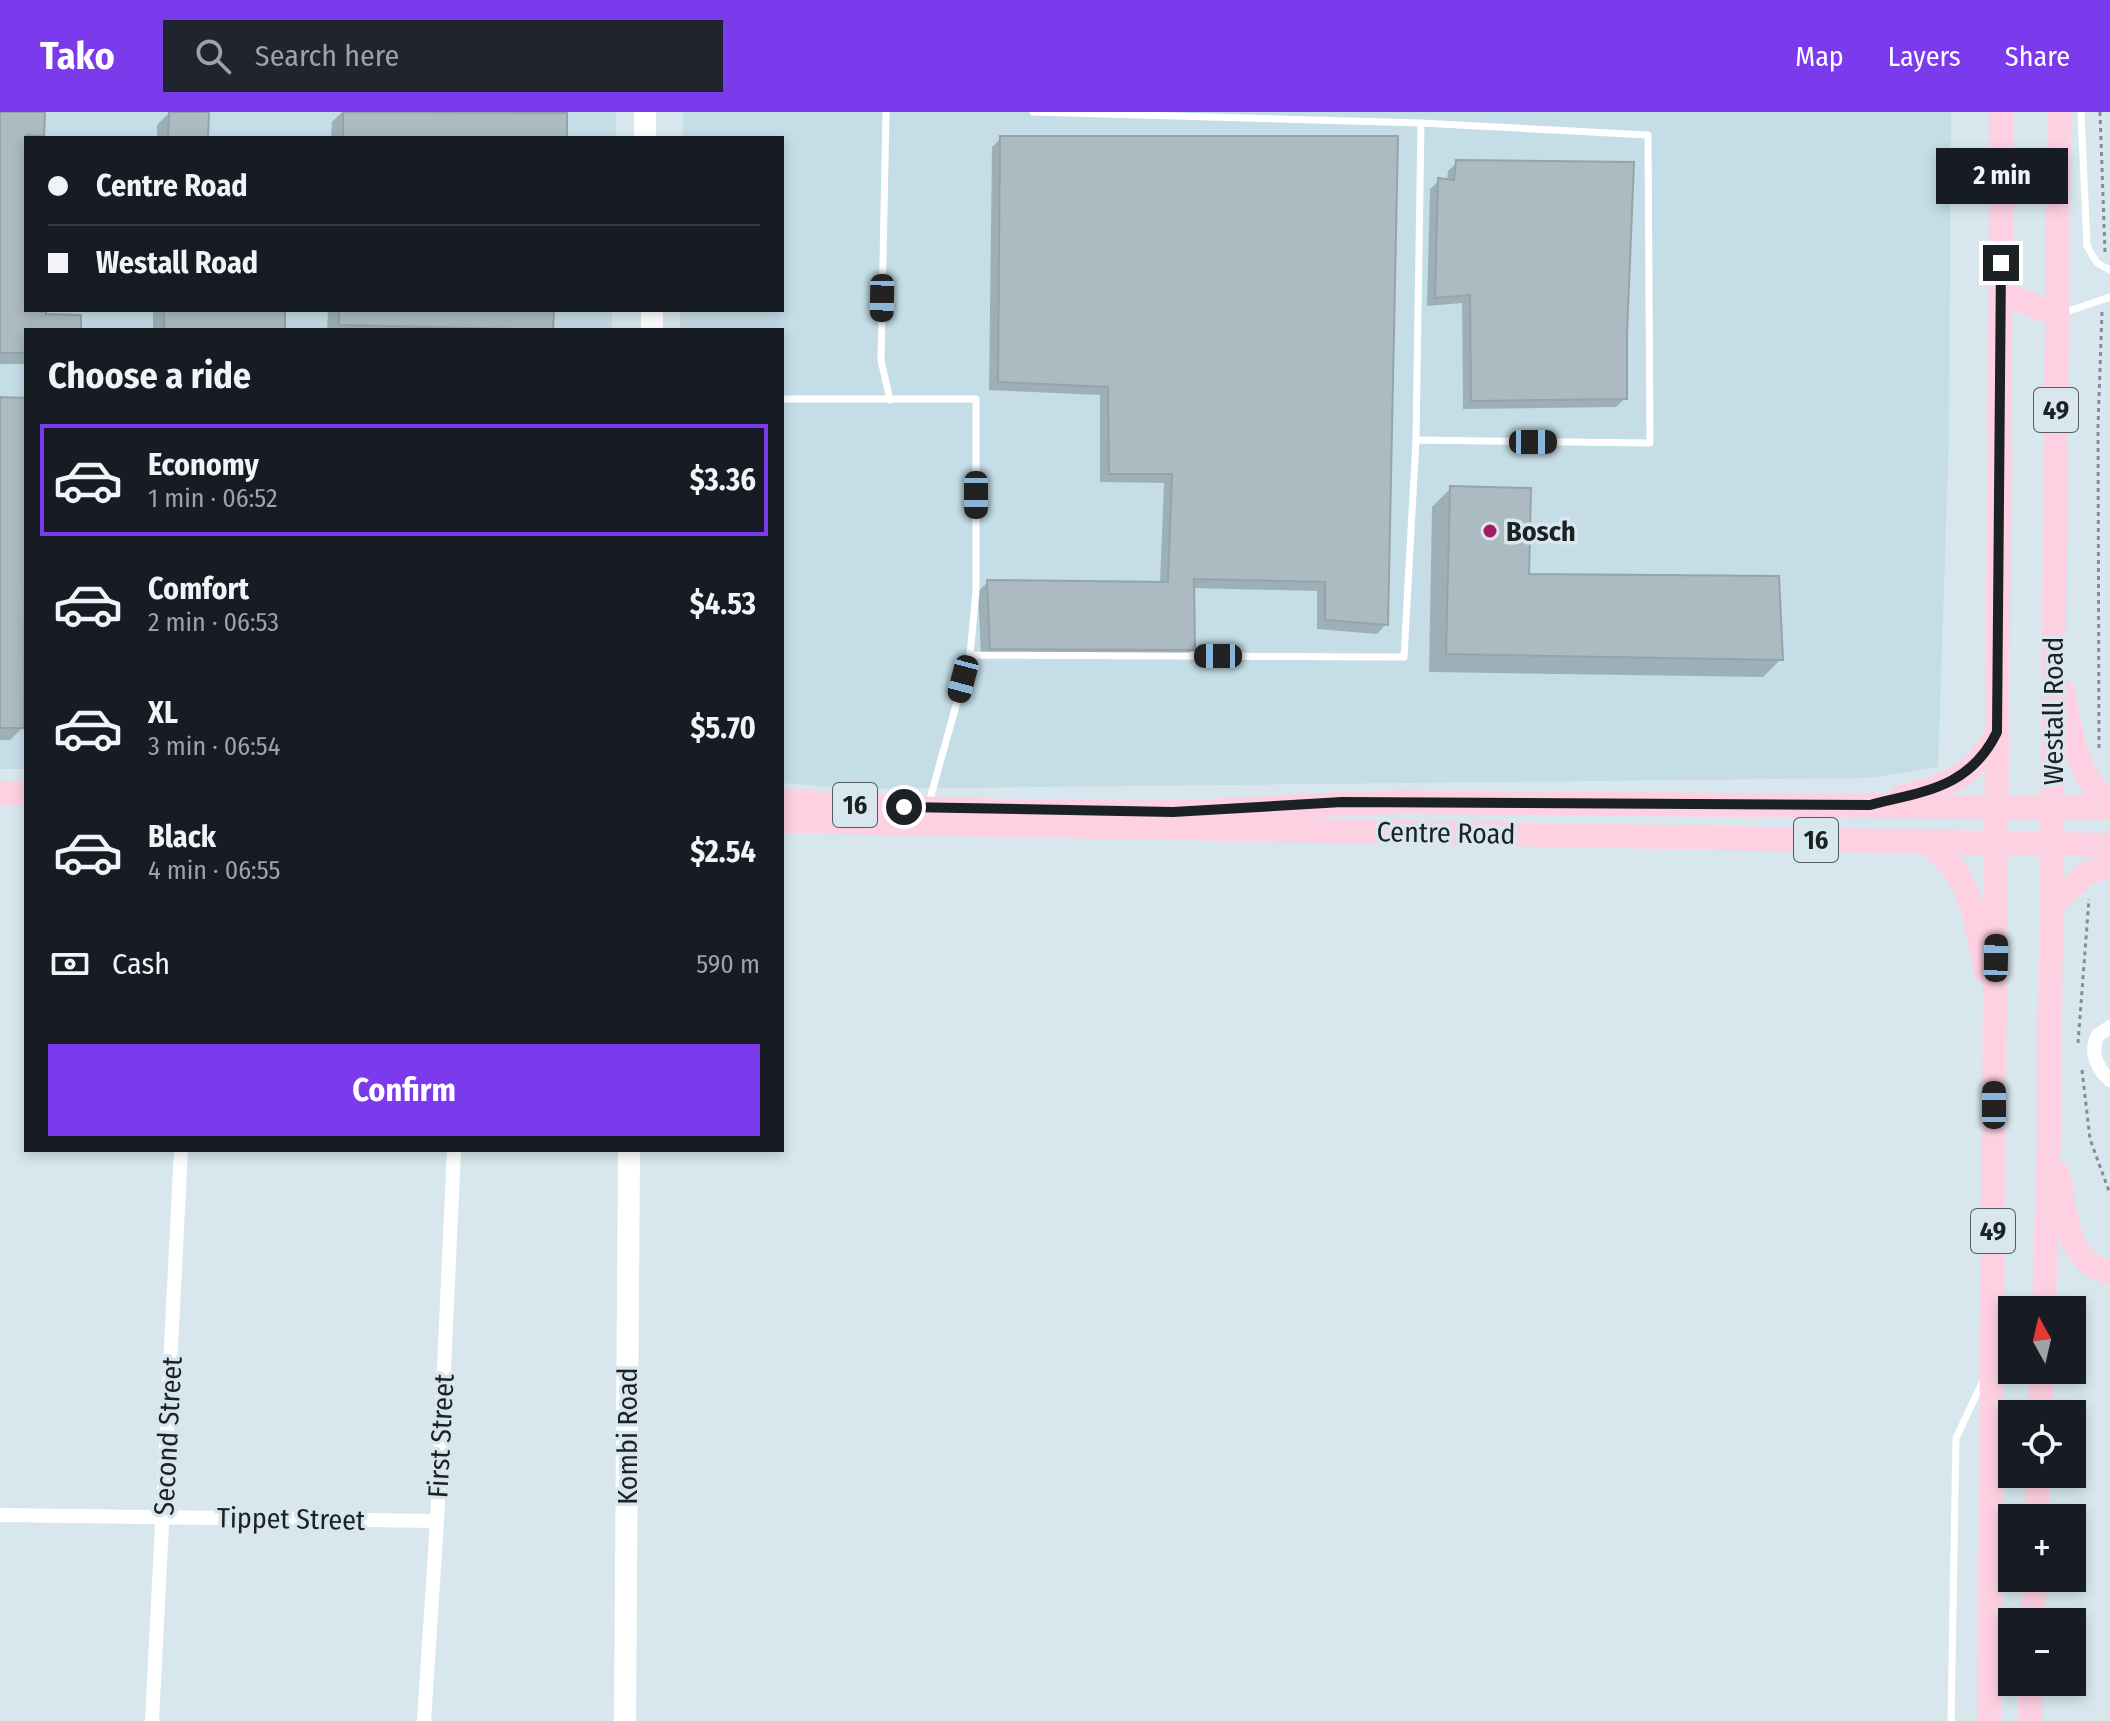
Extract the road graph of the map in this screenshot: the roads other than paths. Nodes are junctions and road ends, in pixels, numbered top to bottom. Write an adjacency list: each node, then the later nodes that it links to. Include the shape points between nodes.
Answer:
1 (645, 112): 8 (main road)
2 (886, 112): 14 (lane, via 881,360)
3 (1033, 112): 7 (lane)
4 (2002, 112): 10 (main road, Westall Road / 49)
5 (2059, 112): 12 (main road, Westall Road / 49)
6 (2081, 112): 9 (lane, via 2085,232 2092,256)
7 (1421, 123): 15 (lane); 15 (lane, via 1648,135 1650,443)
8 (645, 136)
9 (2107, 269)
10 (2001, 293): 12 (main road); 18 (main road, Westall Road / 49)
11 (2106, 298): 12 (lane)
12 (2058, 315): 16 (main road, Westall Road / 49)
13 (784, 399): 14 (lane)
14 (890, 400): 17 (lane, via 976,399 976,591)
15 (1416, 440): 17 (lane, via 1404,657)
16 (2053, 652): 23 (main road, via 2082,764); 26 (main road, Westall Road / 49)
17 (970, 655): 25 (lane)
18 (1997, 732): 22 (main road, via 1983,757 1958,779); 24 (main road, Westall Road / 49)
19 (0, 793): 20 (main road)
20 (24, 794)
21 (784, 800): 25 (main road, Centre Road / 16)
22 (1870, 805): 24 (main road, Centre Road / 16); 25 (main road, Centre Road / 16, via 1342,802 1173,812)
23 (2110, 805): 26 (main road, Centre Road / 16)
24 (1997, 807): 26 (main road, Centre Road / 16); 31 (main road, Westall Road / 49)
25 (928, 808)
26 (2052, 808): 32 (main road, Westall Road / 49)
27 (0, 809): 28 (main road)
28 (24, 810)
29 (784, 821): 30 (main road, Centre Road / 16)
30 (1924, 841): 31 (main road, Centre Road / 16); 36 (main road, via 1942,853 1965,885)
31 (1997, 844): 32 (main road, Centre Road / 16); 36 (main road, Westall Road / 49)
32 (2053, 845): 33 (main road, Centre Road / 16); 35 (main road, Westall Road / 49)
33 (2110, 845)
34 (2110, 864): 35 (main road, via 2085,875)
35 (2052, 904): 39 (main road, Westall Road / 49)
36 (1995, 1017): 45 (main road, Westall Road / 49)
37 (2110, 1027): 38 (street, via 2098,1035 2093,1051)
38 (2110, 1080)
39 (2049, 1132): 43 (main road, via 2070,1236 2082,1259); 44 (main road, Westall Road / 49)
40 (181, 1152): 47 (street, Second Street)
41 (454, 1152): 48 (street, First Street)
42 (629, 1152): 52 (main road, Kombi Road)
43 (2110, 1272)
44 (2044, 1296)
45 (1992, 1361): 53 (lane, via 1956,1438); 54 (main road, Westall Road / 49)
46 (0, 1515): 47 (street, Tippet Street)
47 (164, 1518): 48 (street, Tippet Street); 50 (street, Second Street)
48 (437, 1521): 51 (street, First Street)
49 (2031, 1696): 55 (main road)
50 (152, 1721)
51 (424, 1721)
52 (625, 1721)
53 (1951, 1721)
54 (1989, 1721)
55 (2030, 1721)

